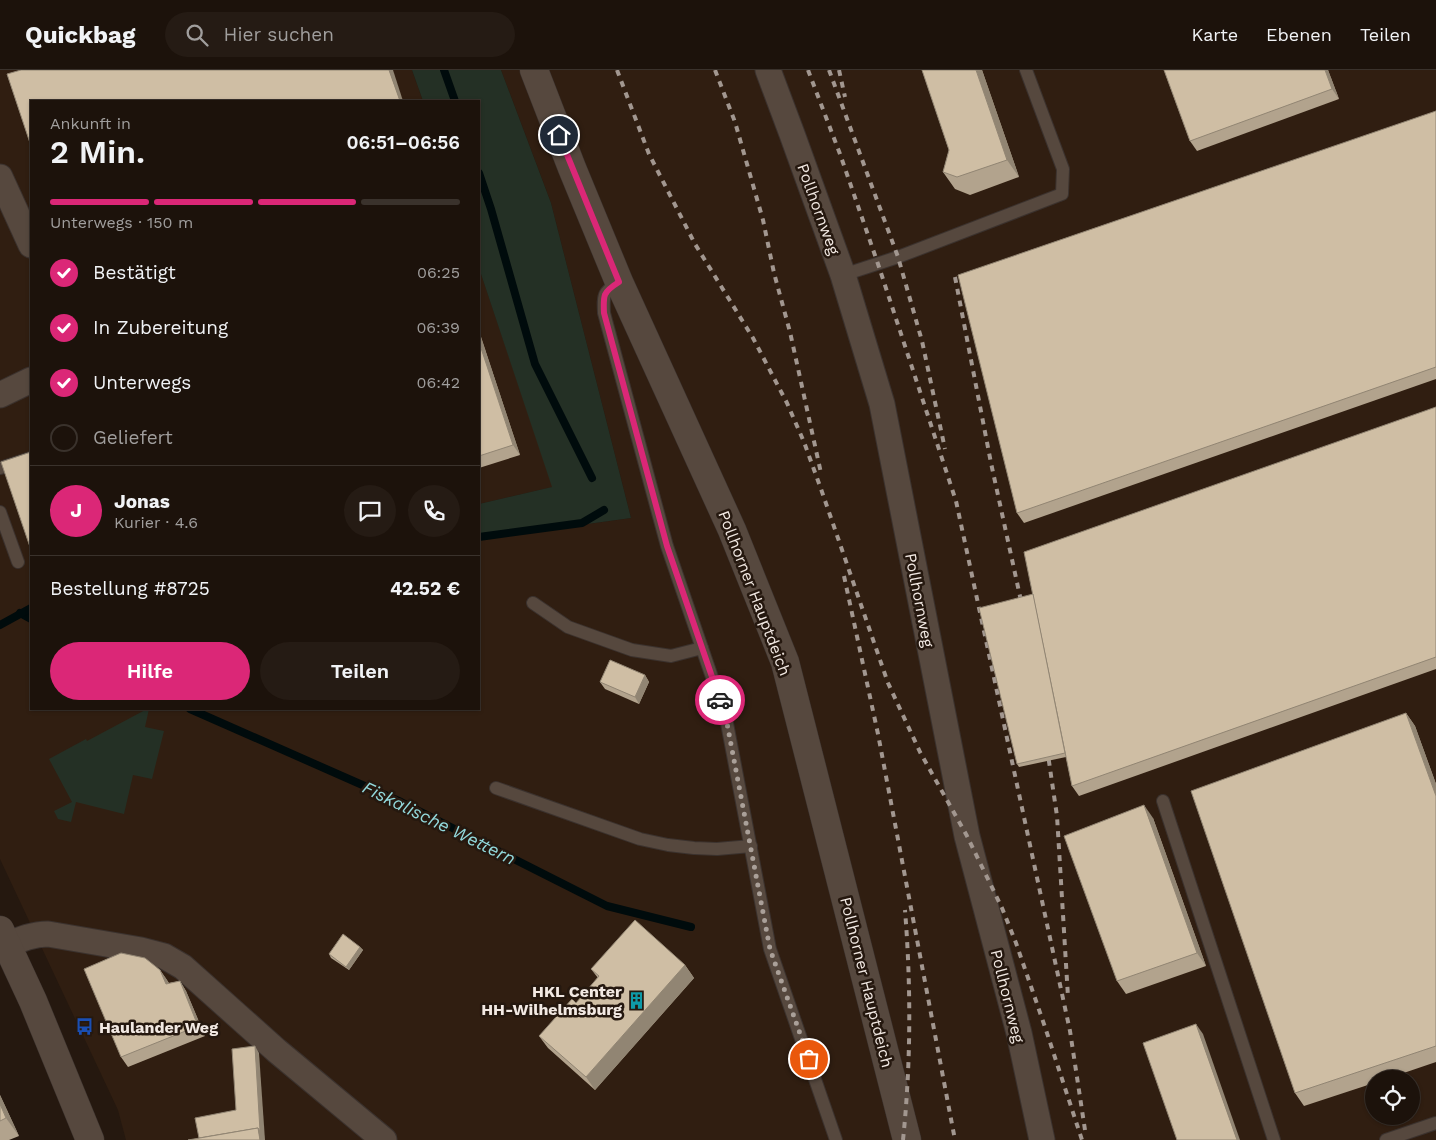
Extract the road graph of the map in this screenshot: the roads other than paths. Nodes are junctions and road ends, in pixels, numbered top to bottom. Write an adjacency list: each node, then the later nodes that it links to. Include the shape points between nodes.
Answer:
1 (534, 70): 7 (main road, Pollhorner Hauptdeich)
2 (768, 70): 6 (street, Pollhornweg)
3 (1026, 70): 6 (lane, via 1063,169 1062,194)
4 (0, 177): 5 (street)
5 (30, 242)
6 (843, 275): 25 (street, Pollhornweg, via 882,404 967,836)
7 (619, 282): 15 (lane, via 608,289 603,300 604,313 667,546); 24 (main road, Pollhorner Hauptdeich, via 732,530 785,662)
8 (30, 380): 9 (street)
9 (0, 395)
10 (30, 458): 11 (lane)
11 (0, 468)
12 (0, 512): 13 (lane)
13 (18, 562)
14 (533, 603): 15 (lane, via 568,627 632,650 671,656)
15 (702, 648): 18 (lane, via 726,718)
16 (496, 788): 18 (lane, via 640,839 694,848)
17 (1163, 800): 26 (lane)
18 (750, 846): 23 (lane, via 770,949)
19 (3, 937): 21 (main road, via 34,1001); 22 (street, via 48,934 164,956 183,967)
20 (1436, 1123): 27 (lane)
21 (90, 1140)
22 (384, 1140)
23 (836, 1140)
24 (908, 1140)
25 (1042, 1140)
26 (1274, 1140)
27 (1386, 1140)

